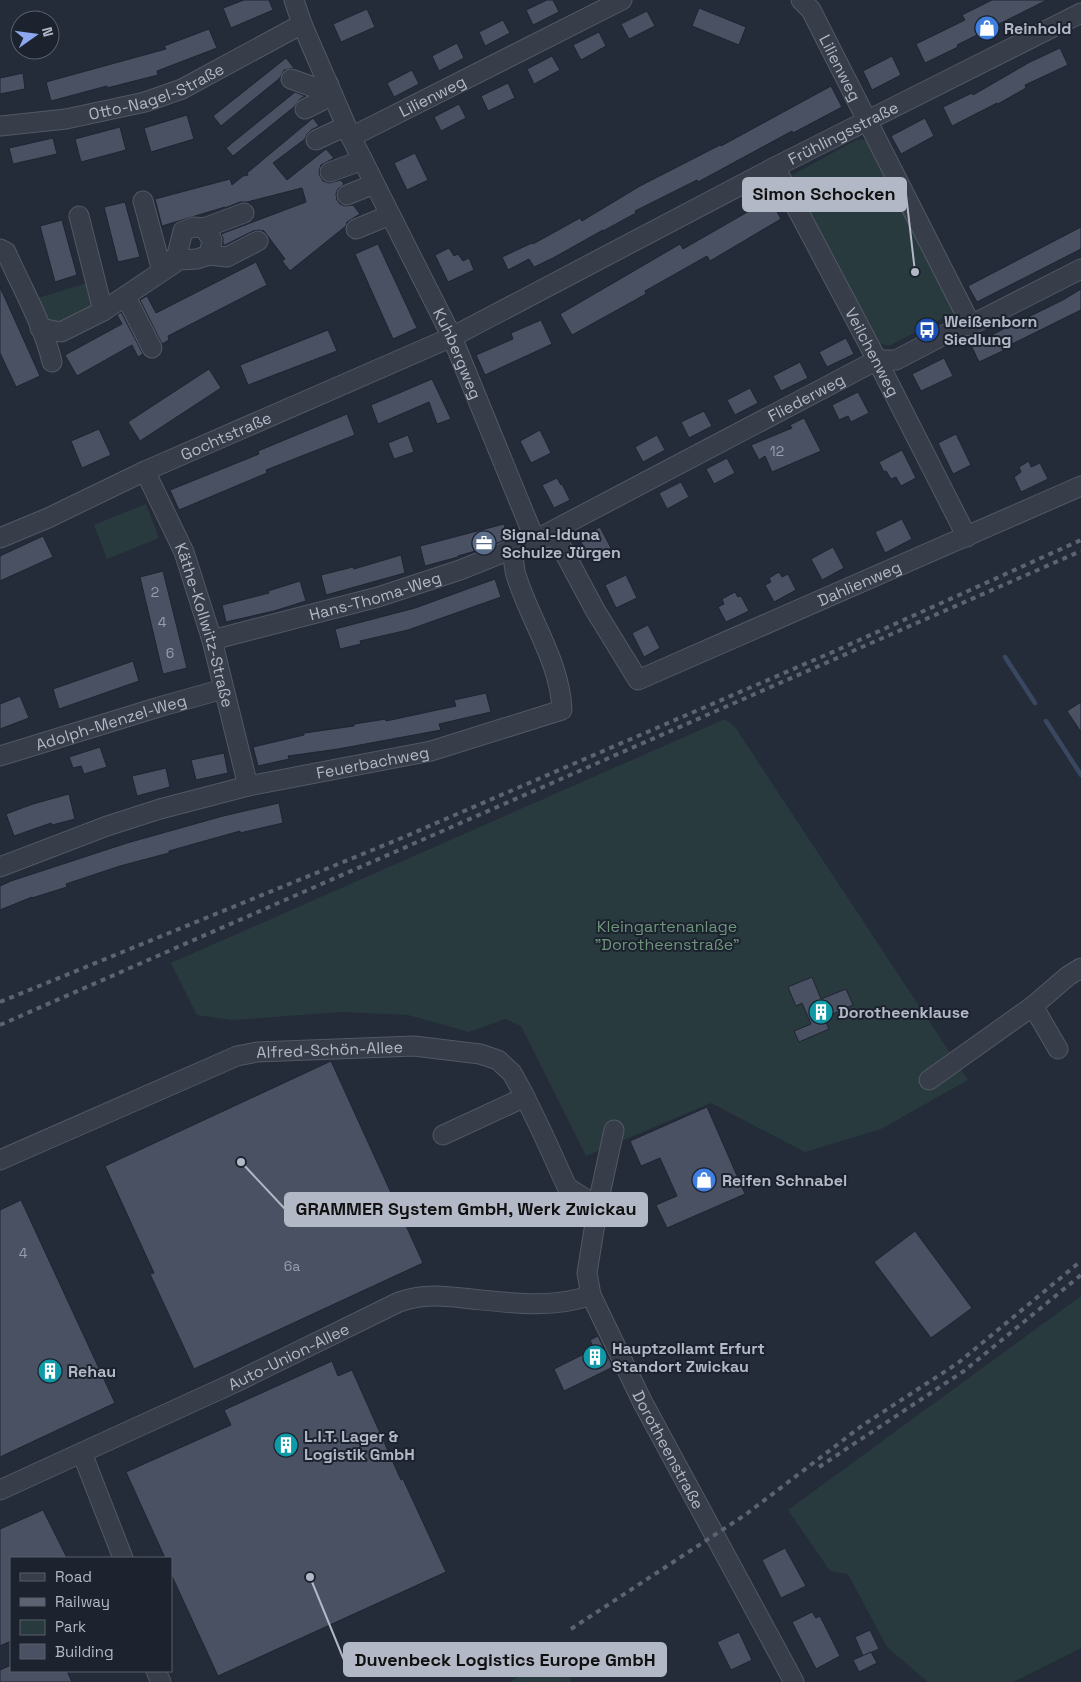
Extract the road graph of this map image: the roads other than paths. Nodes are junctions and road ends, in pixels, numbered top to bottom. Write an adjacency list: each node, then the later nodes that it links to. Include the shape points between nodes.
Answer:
1 (294, 0): 5 (street, Kuhbergweg)
2 (622, 0): 11 (street, Lilienweg)
3 (801, 0): 9 (street, Lilienweg, via 811,10)
4 (1076, 9): 9 (street, Frühlingsstraße)
5 (302, 24): 7 (street, Kuhbergweg); 10 (street, Otto-Nagel-Straße, via 182,89 145,102 66,119)
6 (291, 79): 7 (street)
7 (331, 90): 8 (street); 11 (street, Kuhbergweg)
8 (305, 109)
9 (867, 121): 14 (street, Frühlingsstraße); 31 (street, Lilienweg)
10 (0, 126)
11 (348, 131): 12 (street, Lilienweg); 13 (street, Kuhbergweg)
12 (316, 140)
13 (362, 160): 15 (street); 16 (street, Kuhbergweg)
14 (776, 167): 34 (street, Frühlingsstraße); 36 (street, Veilchenweg)
15 (330, 172)
16 (374, 184): 17 (street); 20 (street, Kuhbergweg)
17 (347, 195)
18 (143, 201): 28 (street)
19 (244, 213): 22 (street)
20 (390, 215): 23 (street); 34 (street, Kuhbergweg)
21 (78, 216): 30 (street)
22 (204, 228): 26 (street, via 212,240); 28 (street, via 184,231 177,255)
23 (356, 229)
24 (258, 242): 26 (street, via 227,257)
25 (0, 249): 32 (street, via 6,252)
26 (209, 255): 28 (street, via 179,260)
27 (1081, 269): 31 (street, Fliederweg)
28 (162, 270): 29 (street)
29 (126, 297): 30 (street); 35 (street)
30 (103, 311): 33 (street)
31 (971, 325): 36 (street, Fliederweg, via 959,327 896,360)
32 (40, 328): 33 (street); 33 (street, via 51,357)
33 (61, 332)
34 (452, 337): 37 (street, Gochtstraße); 41 (street, Kuhbergweg)
35 (152, 348)
36 (877, 360): 39 (street, Veilchenweg); 41 (street, Fliederweg)
37 (145, 471): 40 (street, Gochtstraße); 42 (street, Käthe-Kollwitz-Straße, via 184,552)
38 (1081, 486): 39 (street, Dahlienweg)
39 (967, 537): 41 (street, Dahlienweg, via 638,680 595,610 555,535)
40 (0, 538)
41 (535, 540): 42 (street, Hans-Thoma-Weg, via 460,570 378,597); 45 (street, Feuerbachweg, via 513,555 516,572 552,660 562,710 431,751)
42 (212, 640): 43 (street, Käthe-Kollwitz-Straße)
43 (223, 689): 44 (street, Adolph-Menzel-Weg); 45 (street, Käthe-Kollwitz-Straße)
44 (0, 756)
45 (248, 786): 46 (street, Feuerbachweg, via 107,826)
46 (0, 867)
47 (1081, 968): 48 (street)
48 (1033, 1006): 49 (street); 50 (street)
49 (1058, 1049)
50 (929, 1080)
51 (525, 1097): 53 (street); 54 (street, Alfred-Schön-Allee, via 512,1073 498,1060 480,1054 414,1046 256,1052 237,1056); 55 (street, Alfred-Schön-Allee, via 567,1187)
52 (614, 1130): 55 (street, Dorotheenstraße)
53 (443, 1135)
54 (0, 1160)
55 (598, 1207): 56 (street, Dorotheenstraße, via 587,1273)
56 (591, 1295): 57 (street, Auto-Union-Allee, via 575,1301 549,1303 436,1295 415,1297); 60 (street, Dorotheenstraße, via 642,1401)
57 (82, 1453): 58 (street, Auto-Union-Allee); 59 (street)
58 (0, 1490)
59 (123, 1557)
60 (794, 1682)

